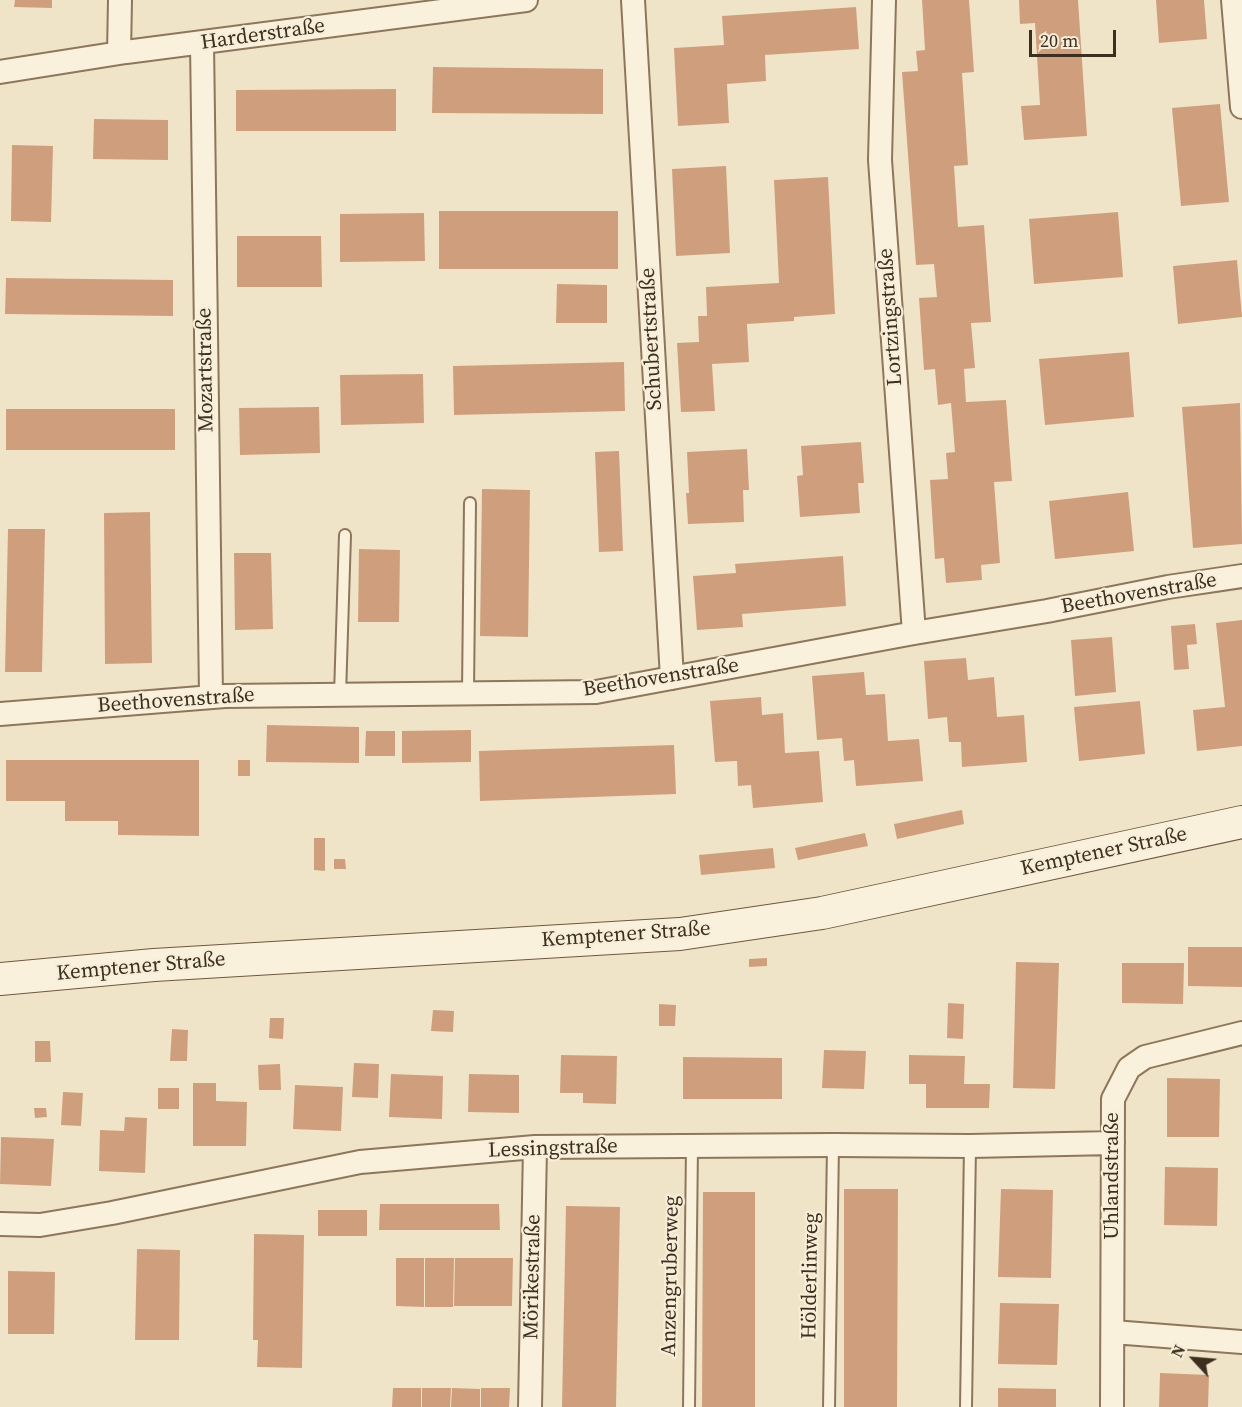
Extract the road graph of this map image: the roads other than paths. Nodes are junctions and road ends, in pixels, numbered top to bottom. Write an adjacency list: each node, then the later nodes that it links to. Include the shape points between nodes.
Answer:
1 (120, 0): 7 (street)
2 (526, 0): 6 (street, Harderstraße)
3 (633, 0): 14 (street, Schubertstraße)
4 (884, 0): 13 (street, Lortzingstraße, via 880,160)
5 (1233, 0): 9 (street)
6 (202, 43): 7 (street, Harderstraße); 17 (street, Mozartstraße)
7 (119, 53): 8 (street, Harderstraße)
8 (0, 72)
9 (1242, 107)
10 (470, 503): 15 (lane)
11 (345, 535): 16 (lane)
12 (1242, 576): 13 (street, Beethovenstraße)
13 (914, 633): 14 (street, Beethovenstraße)
14 (672, 678): 15 (street, Beethovenstraße, via 596,692)
15 (468, 693): 16 (street, Beethovenstraße)
16 (340, 694): 17 (street, Beethovenstraße)
17 (211, 696): 18 (street, Beethovenstraße)
18 (0, 714)
19 (1242, 822): 20 (main road, Kemptener Straße, via 822,913 680,934 154,964)
20 (0, 979)
21 (1242, 1033): 22 (street, Uhlandstraße, via 1145,1057 1129,1068 1113,1099)
22 (1113, 1143): 25 (street, Lessingstraße); 28 (street, Uhlandstraße)
23 (832, 1145): 24 (street, Lessingstraße); 25 (street, Lessingstraße); 32 (lane, Hölderlinweg)
24 (692, 1146): 26 (street, Lessingstraße); 31 (lane, Anzengruberweg)
25 (970, 1146): 33 (lane)
26 (535, 1147): 27 (street, Lessingstraße, via 360,1162 112,1213 40,1225); 30 (street, Mörikestraße)
27 (0, 1224)
28 (1113, 1332): 29 (street); 34 (street, Uhlandstraße)
29 (1242, 1342)
30 (531, 1407)
31 (689, 1407)
32 (829, 1407)
33 (966, 1407)
34 (1112, 1407)

